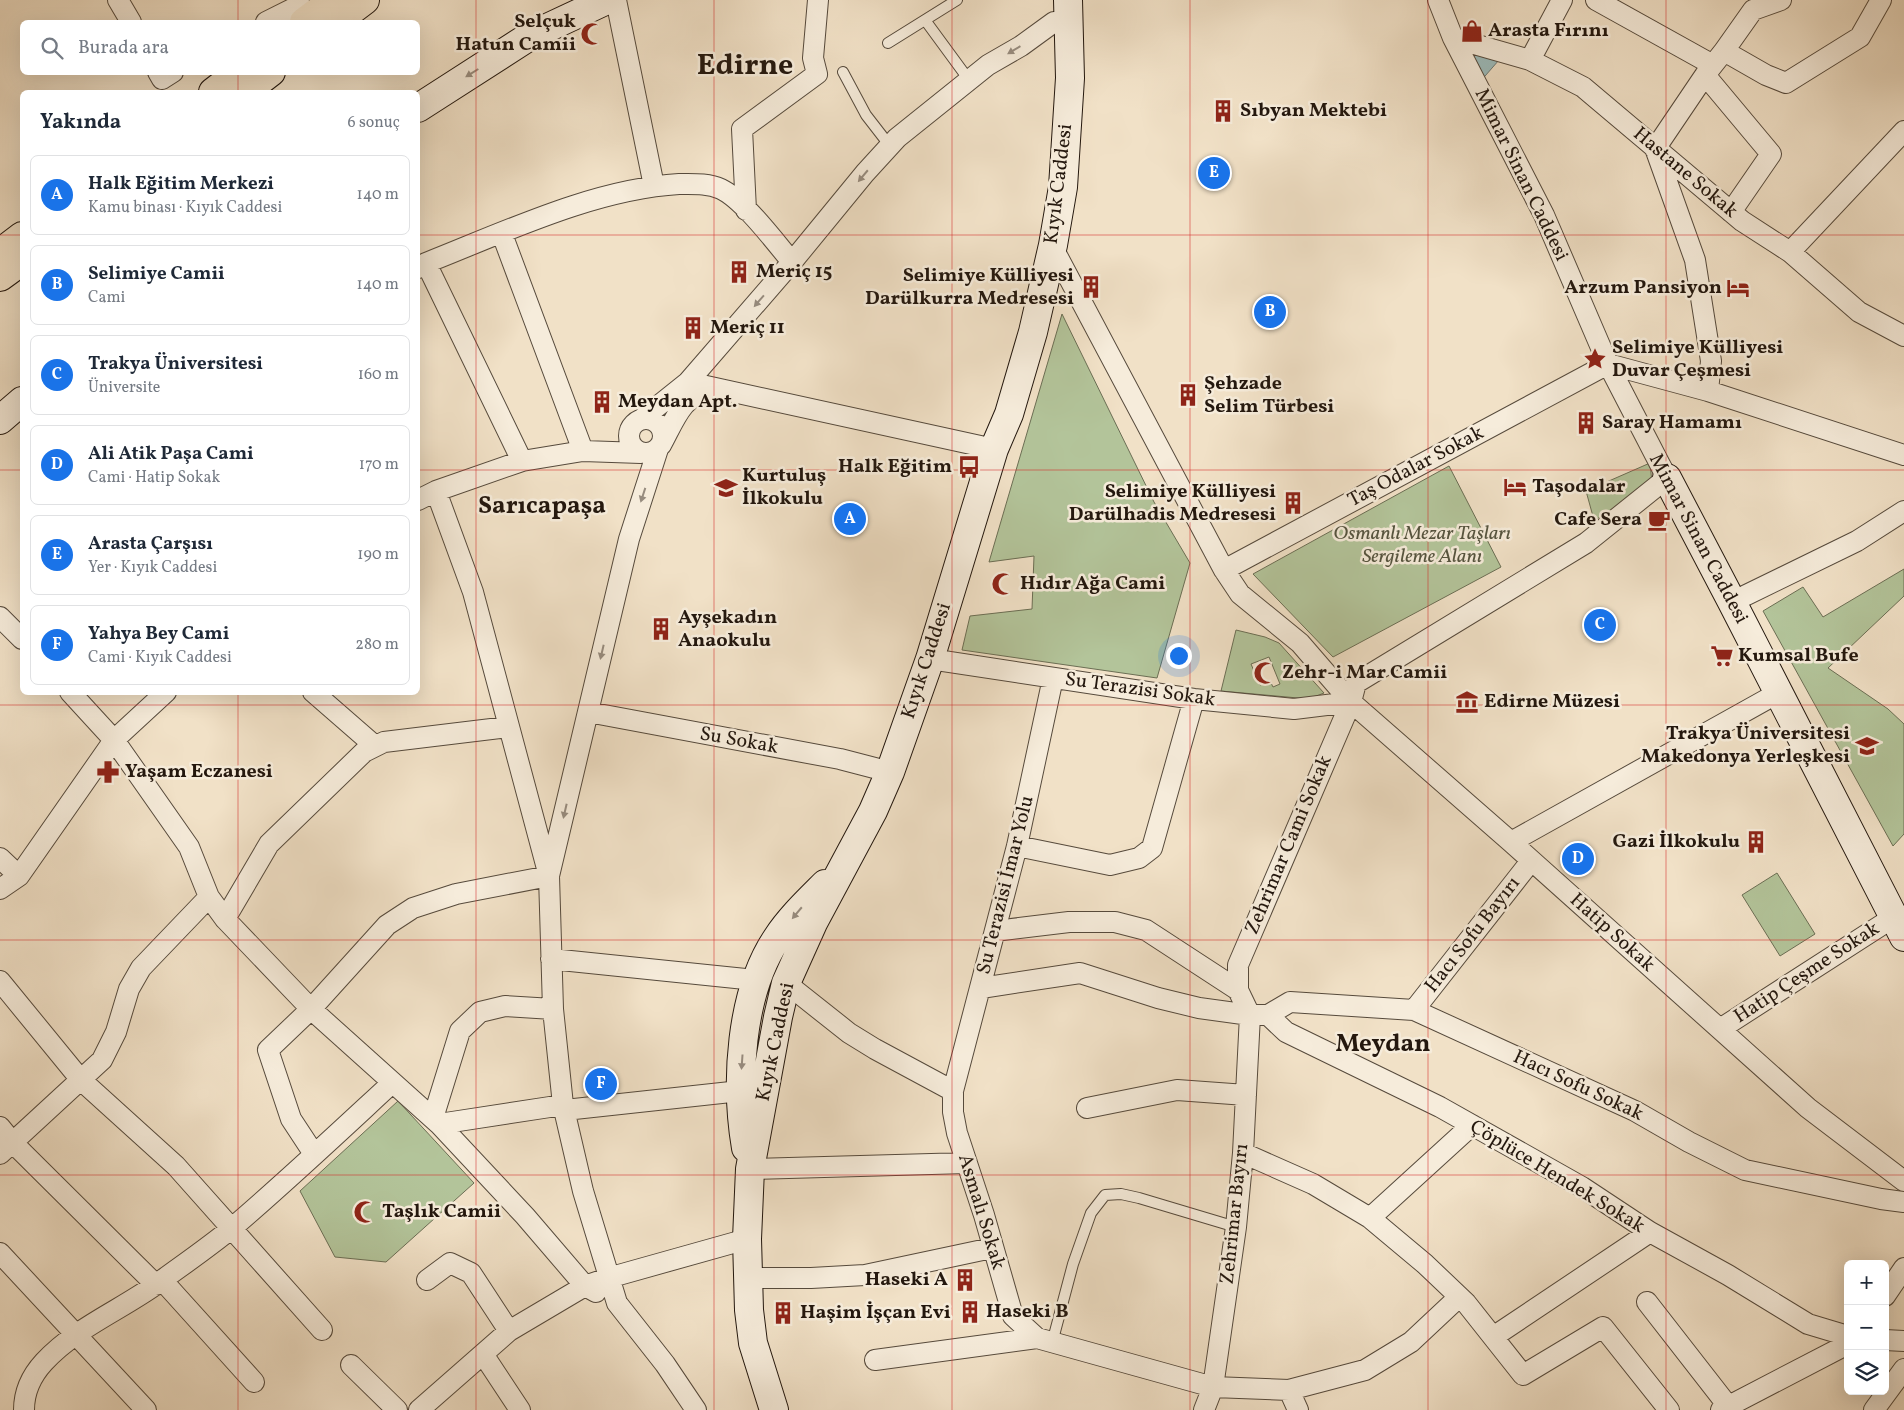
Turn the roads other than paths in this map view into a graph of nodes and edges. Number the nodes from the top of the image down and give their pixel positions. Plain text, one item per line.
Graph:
1 (118, 0) edge
2 (333, 0) edge
3 (365, 0) edge
4 (607, 0) edge
5 (616, 0) edge
6 (818, 0) edge
7 (957, 0) edge
8 (1438, 0) edge
9 (1562, 0) edge
10 (1596, 0) edge
11 (1781, 0) edge
12 (1881, 0) edge
13 (1061, 10) edge
14 (302, 14) edge
15 (130, 20) edge
16 (275, 20) edge
17 (339, 20) edge
18 (926, 20) junction
19 (1453, 38) junction
20 (888, 43) dead end
21 (1530, 60) junction
22 (1714, 64) junction
23 (843, 72) dead end
24 (235, 75) edge
25 (267, 75) edge
26 (968, 80) junction
27 (216, 90) edge
28 (248, 90) edge
29 (420, 107) edge
30 (1904, 131) edge
31 (890, 146) junction
32 (1655, 149) junction
33 (654, 186) junction
34 (746, 210) junction
35 (1731, 212) junction
36 (502, 234) junction
37 (20, 238) edge
38 (1053, 248) junction
39 (1790, 252) junction
40 (0, 253) edge
41 (20, 262) edge
42 (792, 262) junction
43 (422, 266) edge
44 (0, 277) edge
45 (1904, 336) edge
46 (1608, 364) junction
47 (688, 382) junction
48 (720, 390) junction
49 (1708, 391) junction
50 (20, 403) edge
51 (0, 420) edge
52 (638, 421) junction
53 (653, 449) junction
54 (994, 449) junction
55 (583, 450) junction
56 (1904, 455) edge
57 (522, 461) junction
58 (1666, 478) junction
59 (424, 493) edge
60 (1904, 511) edge
61 (1224, 570) junction
62 (1732, 602) junction
63 (0, 617) edge
64 (20, 637) edge
65 (930, 659) junction
66 (1053, 678) junction
67 (1778, 693) junction
68 (73, 695) edge
69 (163, 695) edge
70 (316, 695) edge
71 (1194, 699) junction
72 (1351, 702) junction
73 (588, 712) junction
74 (508, 727) junction
75 (114, 740) junction
76 (375, 746) junction
77 (890, 772) junction
78 (1511, 842) junction
79 (1017, 846) junction
80 (0, 858) edge
81 (1531, 861) junction
82 (843, 866) junction
83 (19, 876) junction
84 (549, 876) junction
85 (0, 890) edge
86 (209, 897) junction
87 (225, 920) junction
88 (1899, 927) edge
89 (995, 931) junction
90 (551, 959) junction
91 (755, 980) junction
92 (0, 981) edge
93 (786, 983) junction
94 (981, 988) junction
95 (1238, 990) junction
96 (554, 1008) junction
97 (311, 1009) junction
98 (1414, 1010) junction
99 (1259, 1015) junction
100 (1720, 1029) junction
101 (81, 1080) junction
102 (392, 1083) junction
103 (740, 1091) junction
104 (953, 1091) junction
105 (1246, 1095) junction
106 (564, 1107) junction
107 (1087, 1108) dead end
108 (436, 1121) junction
109 (1472, 1125) junction
110 (4, 1141) edge
111 (1243, 1153) junction
112 (314, 1154) junction
113 (967, 1163) junction
114 (750, 1169) junction
115 (1904, 1180) edge
116 (1904, 1202) edge
117 (1370, 1218) junction
118 (1236, 1227) junction
119 (231, 1228) junction
120 (1650, 1232) junction
121 (747, 1239) junction
122 (992, 1248) junction
123 (0, 1253) edge
124 (1904, 1268) edge
125 (608, 1278) junction
126 (747, 1278) junction
127 (427, 1280) dead end
128 (159, 1283) junction
129 (585, 1286) junction
130 (1889, 1290) edge
131 (1460, 1297) junction
132 (1647, 1302) dead end
133 (617, 1303) junction
134 (322, 1330) dead end
135 (509, 1331) junction
136 (77, 1334) junction
137 (1844, 1335) edge
138 (1493, 1336) junction
139 (1044, 1340) junction
140 (1889, 1340) edge
141 (1904, 1341) edge
142 (1844, 1346) edge
143 (484, 1354) junction
144 (875, 1360) dead end
145 (351, 1365) dead end
146 (1904, 1369) edge
147 (254, 1382) dead end
148 (1213, 1387) junction
149 (1289, 1390) junction
150 (1725, 1408) edge
151 (422, 1409) edge
152 (1876, 1409) edge
153 (24, 1410) edge
154 (146, 1410) edge
155 (396, 1410) edge
156 (520, 1410) edge
157 (696, 1410) edge
158 (774, 1410) edge
159 (1204, 1410) edge
160 (1298, 1410) edge
161 (1669, 1410) edge

1 - 15 street
2 - 14 main road
3 - 17 main road
4 -> 29 main road
5 - 33 street
6 - 34 street
7 - 18 lane
8 - 19 street, Mimar Sinan Caddesi
9 - 21 street
10 - 22 street
11 - 22 street
12 - 22 street
13 -> 26 street
13 - 38 main road, Kıyık Caddesi
13 - 54 main road, Kıyık Caddesi
14 - 16 street
18 - 20 lane
18 - 26 lane
19 - 21 street, Hastane Sokak
19 - 46 street, Mimar Sinan Caddesi
21 - 32 street, Hastane Sokak
22 - 32 street
22 - 35 street
23 - 31 lane
24 - 27 main road
25 - 28 main road
26 - 31 street
30 - 39 street
31 -> 42 street
32 - 35 street, Hastane Sokak
32 - 49 street
33 - 34 street
33 - 36 street
34 - 42 street
35 - 39 street, Hastane Sokak
36 - 43 street
36 - 55 street
37 - 40 main road
38 - 54 main road, Kıyık Caddesi
38 - 61 street, Hatip Sokak
39 - 45 street, Hastane Sokak
41 - 44 main road
42 -> 47 street
43 - 57 street
46 - 49 street
46 - 58 street, Mimar Sinan Caddesi
46 - 61 street, Taş Odalar Sokak
47 - 48 street
47 - 52 street
48 - 53 street
48 - 54 street
49 - 56 street
50 - 51 main road
52 - 53 street
52 - 53 street
52 - 55 street
53 - 55 street
53 -> 73 street
54 - 65 main road, Kıyık Caddesi
55 - 57 street
57 - 59 street
58 - 62 main road, Mimar Sinan Caddesi
58 - 72 street, Zehrimar Cami Sokak
59 - 74 street
60 - 62 street
61 - 72 street, Hatip Sokak
62 - 67 main road, Mimar Sinan Caddesi
63 - 64 street
65 - 66 street, Su Terazisi Sokak
65 - 77 main road, Kıyık Caddesi
66 - 71 street, Su Terazisi Sokak
66 - 79 street, Su Terazisi İmar Yolu
67 - 78 street
67 - 88 main road, Mimar Sinan Caddesi
68 - 75 street
69 - 75 street
70 - 76 street
71 - 72 street, Su Terazisi Sokak
71 - 79 street
72 - 78 street, Hatip Sokak
72 - 95 street, Zehrimar Cami Sokak
73 - 77 street, Su Sokak
73 -> 84 street
74 - 76 street
74 - 84 street
75 - 83 street
75 - 86 street
76 - 87 street
77 - 82 main road, Kıyık Caddesi
78 - 81 street, Hatip Sokak
79 - 89 street, Su Terazisi İmar Yolu
80 - 83 street
81 - 98 street, Hacı Sofu Bayırı
81 - 100 street, Hatip Sokak
82 -> 91 main road, Kıyık Caddesi
82 - 93 main road, Kıyık Caddesi
83 - 85 street
84 - 90 street
84 - 97 street
86 - 87 street
86 - 101 street
87 - 97 street
88 - 100 street, Hatip Çeşme Sokak
89 - 94 street, Su Terazisi İmar Yolu
89 - 95 street
90 - 91 street
90 - 96 street
91 -> 103 main road, Kıyık Caddesi
92 - 101 street
93 - 104 street
93 - 114 main road, Kıyık Caddesi
94 - 99 street
94 - 104 street, Su Terazisi İmar Yolu
95 - 99 street
96 - 106 street
96 - 108 street
97 - 102 street
97 - 112 street
98 - 99 street, Hacı Sofu Sokak
98 - 116 street, Hacı Sofu Sokak
99 - 105 street, Zehrimar Bayırı
99 - 109 street, Çöplüce Hendek Sokak
100 - 115 street, Hatip Sokak
101 - 110 street
101 - 119 street
102 - 108 street
102 - 112 street
103 - 106 street
103 - 114 main road, Kıyık Caddesi
104 - 113 street, Asmalı Sokak
105 - 107 street
105 - 111 street, Zehrimar Bayırı
106 - 108 street
106 - 125 street
108 - 129 street
109 - 117 street
109 - 120 street, Çöplüce Hendek Sokak
110 - 128 street
111 - 117 street
111 - 118 street, Zehrimar Bayırı
112 - 119 street
113 - 114 street
113 - 122 street, Asmalı Sokak
114 - 121 main road, Kıyık Caddesi
117 - 131 street
118 - 139 lane
118 - 148 street, Zehrimar Bayırı
119 - 128 street
119 - 134 street
120 - 137 street, Çöplüce Hendek Sokak
120 - 138 street
121 - 125 street
121 - 126 main road, Kıyık Caddesi
122 - 126 street
122 - 139 street, Asmalı Sokak
123 - 136 street
124 - 130 street
125 - 129 street
125 - 133 street
126 - 158 main road, Kıyık Caddesi
127 - 135 street
128 - 136 street
128 - 147 street
129 - 133 street
129 - 135 street
131 - 138 street
131 - 149 street, Asmalı Sokak
132 - 150 street
133 - 157 street
135 - 143 street
136 - 153 street
136 - 154 street
138 - 161 street
139 - 144 street
139 - 148 street, Asmalı Sokak
140 - 141 street
142 - 150 street
143 - 151 street
143 - 156 street
145 - 155 street
146 - 152 street
148 - 149 street, Asmalı Sokak
148 - 159 street, Zehrimar Bayırı
149 - 160 street

